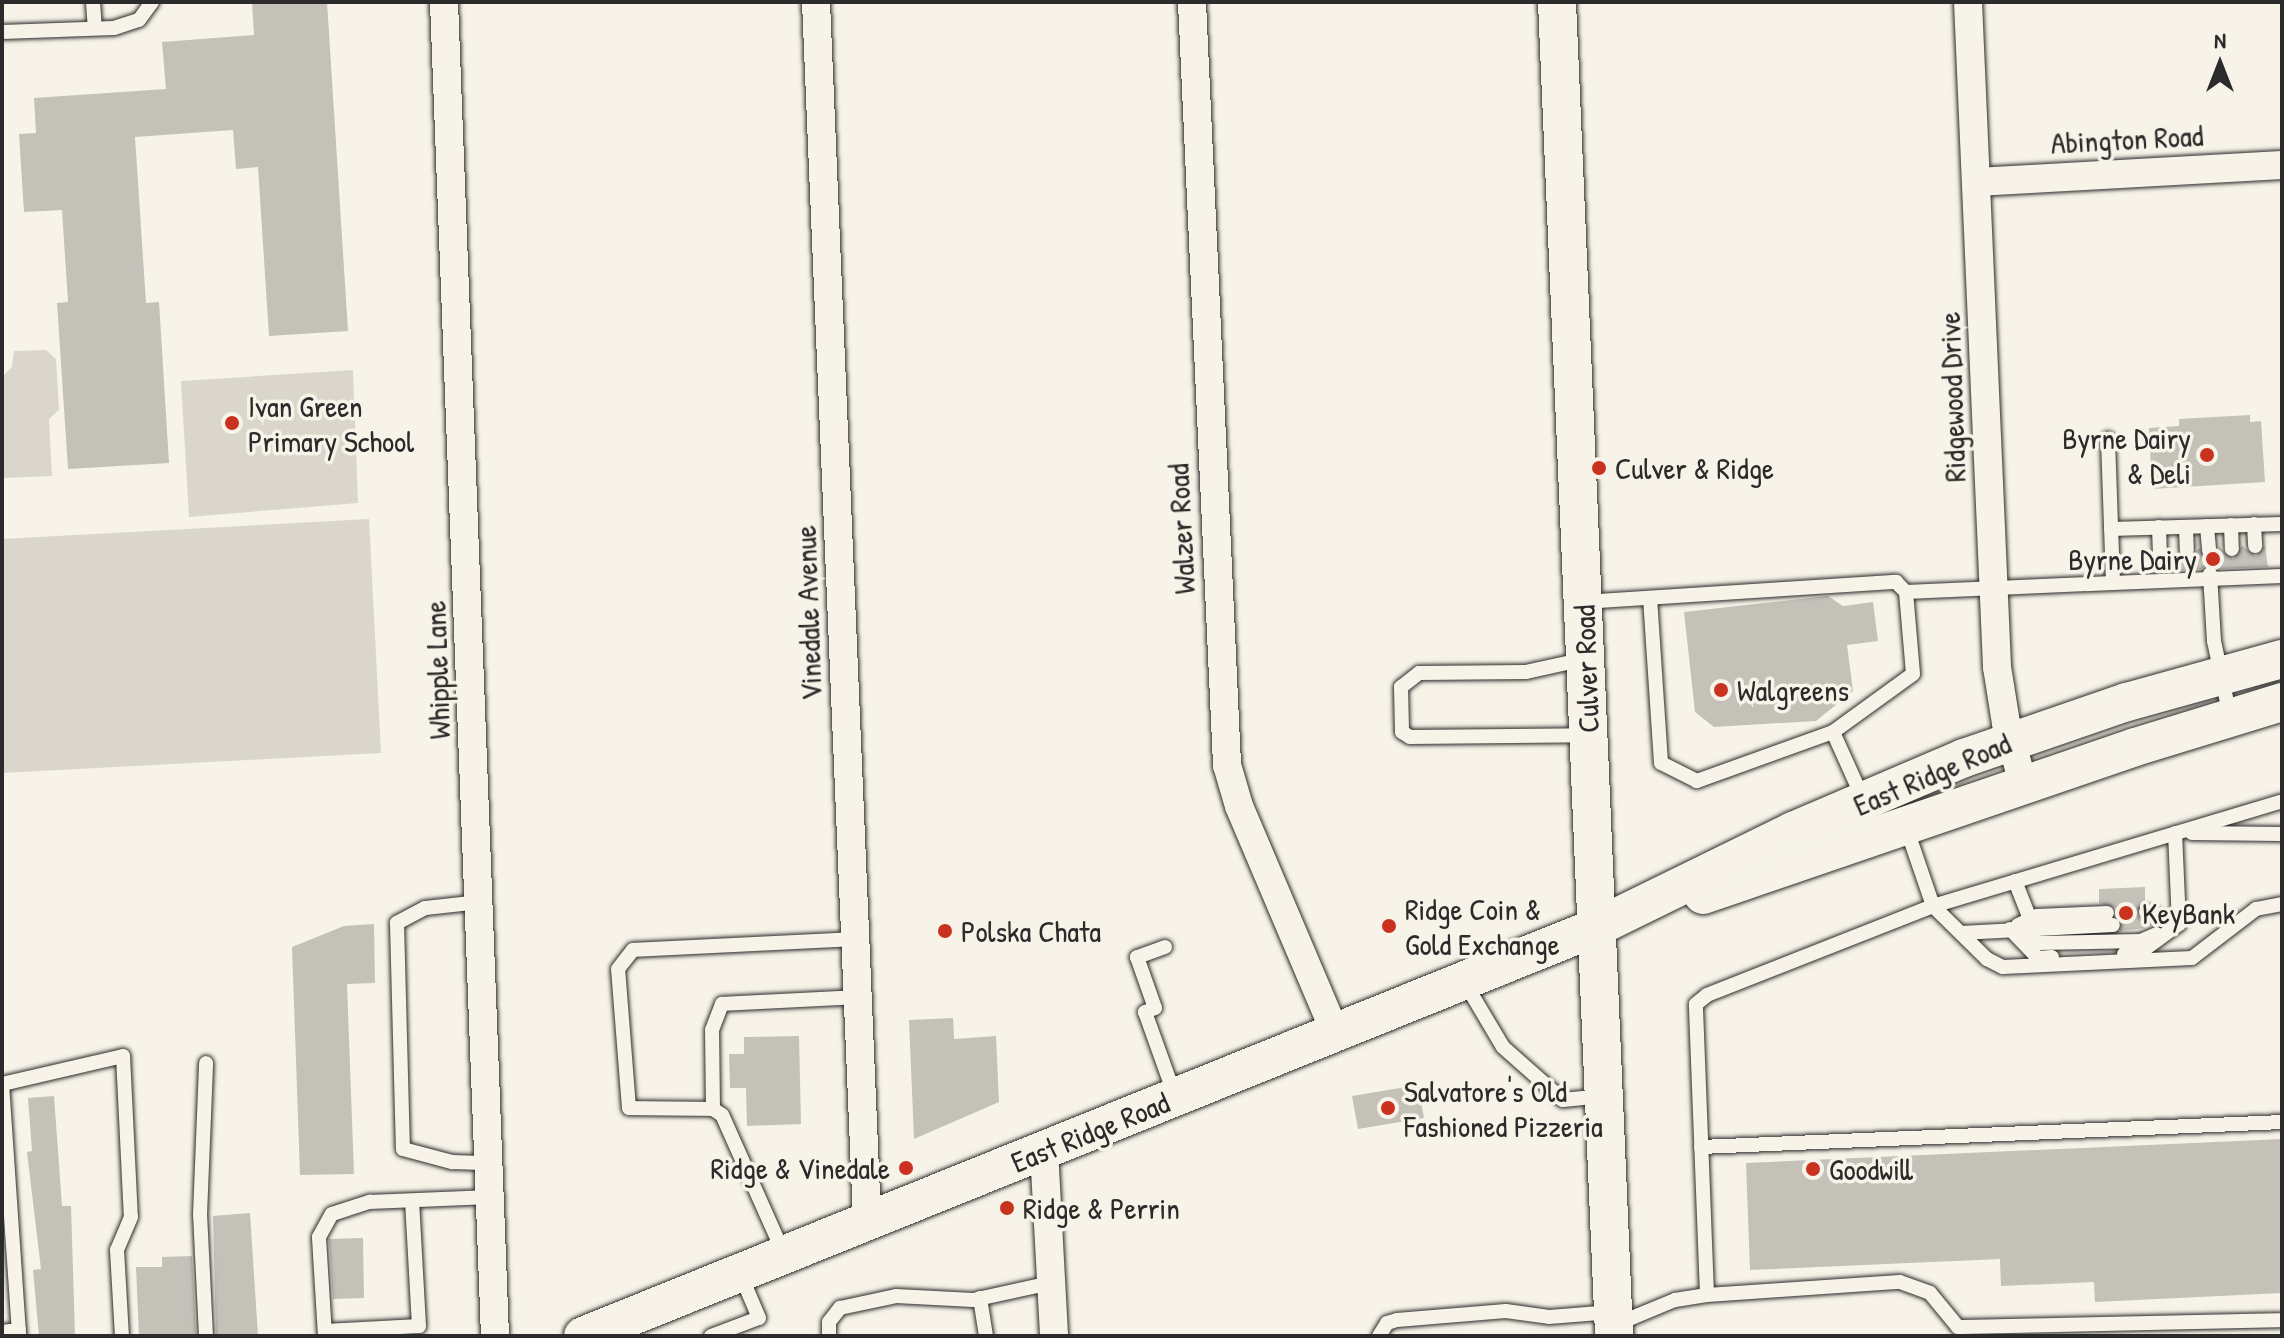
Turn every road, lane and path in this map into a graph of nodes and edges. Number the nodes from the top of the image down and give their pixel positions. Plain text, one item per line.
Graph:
1 (93, 2) edge
2 (152, 2) edge
3 (444, 2) edge
4 (816, 2) edge
5 (1192, 2) edge
6 (1557, 2) edge
7 (1968, 2) edge
8 (95, 28) junction
9 (2, 32) edge
10 (2282, 165) edge
11 (1977, 182) junction
12 (2108, 439) dead end
13 (2254, 524) junction
14 (2282, 524) edge
15 (2231, 525) junction
16 (2207, 526) junction
17 (2159, 527) junction
18 (2186, 527) junction
19 (2111, 529) junction
20 (2255, 546) dead end
21 (2232, 549) dead end
22 (2187, 550) dead end
23 (2209, 551) dead end
24 (2160, 552) dead end
25 (2282, 576) edge
26 (2210, 577) junction
27 (2113, 583) junction
28 (1994, 588) junction
29 (1906, 592) junction
30 (1650, 598) junction
31 (1583, 602) junction
32 (1585, 659) junction
33 (2282, 659) edge
34 (2222, 675) junction
35 (2282, 702) edge
36 (2230, 717) junction
37 (1833, 732) junction
38 (1588, 735) junction
39 (2010, 741) junction
40 (2024, 786) junction
41 (2282, 801) edge
42 (1864, 802) junction
43 (1906, 827) junction
44 (2175, 833) junction
45 (2282, 834) edge
46 (2015, 881) junction
47 (480, 902) junction
48 (2282, 904) edge
49 (1933, 906) junction
50 (2146, 918) dead end
51 (2110, 919) dead end
52 (2035, 921) junction
53 (2179, 924) junction
54 (1597, 927) junction
55 (2010, 929) junction
56 (1961, 933) junction
57 (855, 939) junction
58 (1165, 947) dead end
59 (1464, 980) junction
60 (858, 997) junction
61 (1335, 1032) junction
62 (206, 1063) dead end
63 (2, 1084) edge
64 (1604, 1096) junction
65 (1176, 1097) junction
66 (713, 1109) junction
67 (2282, 1122) edge
68 (1701, 1147) junction
69 (1044, 1150) junction
70 (489, 1163) junction
71 (490, 1197) junction
72 (412, 1201) junction
73 (867, 1221) junction
74 (785, 1255) junction
75 (740, 1273) junction
76 (1051, 1283) junction
77 (1707, 1295) junction
78 (980, 1298) junction
79 (2282, 1320) edge
80 (1613, 1325) edge
81 (2, 1332) edge
82 (19, 1333) edge
83 (325, 1333) edge
84 (122, 1336) edge
85 (206, 1336) edge
86 (495, 1336) edge
87 (583, 1336) edge
88 (711, 1336) edge
89 (829, 1336) edge
90 (986, 1336) edge
91 (1054, 1336) edge
92 (1379, 1336) edge

1 - 8 lane
2 - 8 lane
3 - 47 street, Whipple Lane
4 - 57 street, Vinedale Avenue
5 - 61 street, Walzer Road
6 - 31 main road, Culver Road
7 - 11 street, Ridgewood Drive
8 - 9 lane
10 - 11 street, Abington Road
11 - 28 street, Ridgewood Drive
12 - 19 lane
13 - 14 lane
13 - 15 lane
13 - 20 lane
15 - 16 lane
15 - 21 lane
16 - 18 lane
16 - 23 lane
17 - 18 lane
17 - 19 lane
17 - 24 lane
18 - 22 lane
19 - 27 lane
25 - 26 lane
26 - 27 lane
26 - 34 lane
27 - 28 lane
28 - 29 lane
28 - 39 street, Ridgewood Drive
29 - 30 lane
29 - 37 lane
30 - 31 lane
30 - 37 lane
31 - 32 main road, Culver Road
32 - 38 main road, Culver Road
32 - 38 lane
33 - 34 main road, East Ridge Road
34 - 36 lane
34 - 39 main road, East Ridge Road
35 - 36 main road, East Ridge Road
36 - 40 main road, East Ridge Road
37 - 42 lane
38 - 54 main road, Culver Road
39 - 40 street, Ridgewood Drive
39 - 42 main road, East Ridge Road
40 - 43 main road, East Ridge Road
41 - 44 lane
42 - 54 main road, East Ridge Road
43 - 49 lane
43 - 54 main road, East Ridge Road
44 - 45 lane
44 - 46 lane
44 - 53 lane
46 - 49 lane
46 - 52 lane
47 - 70 street, Whipple Lane
47 - 70 lane
48 - 56 lane
49 - 56 lane
49 - 68 lane
50 - 53 lane
51 - 52 lane
52 - 55 lane
53 - 55 lane
53 - 55 lane
54 - 59 main road, East Ridge Road
54 - 64 main road, Culver Road
55 - 56 lane
57 - 60 street, Vinedale Avenue
57 - 66 lane
58 - 65 lane
59 - 61 main road, East Ridge Road
59 - 64 lane
60 - 66 lane
60 - 73 street, Vinedale Avenue
61 - 65 main road, East Ridge Road
62 - 85 lane
63 - 82 lane
63 - 84 lane
64 - 80 main road, Culver Road
65 - 69 main road, East Ridge Road
66 - 74 lane
67 - 68 lane
68 - 77 lane
69 - 73 main road, East Ridge Road
69 - 76 street
70 - 71 street, Whipple Lane
71 - 72 lane
71 - 86 street, Whipple Lane
72 - 83 lane
72 - 83 lane
73 - 74 main road, East Ridge Road
74 - 75 main road, East Ridge Road
75 - 87 main road, East Ridge Road
75 - 88 lane
76 - 78 lane
76 - 91 street
77 - 79 lane
77 - 80 lane
78 - 89 lane
78 - 90 lane
80 - 92 lane
81 - 82 lane

